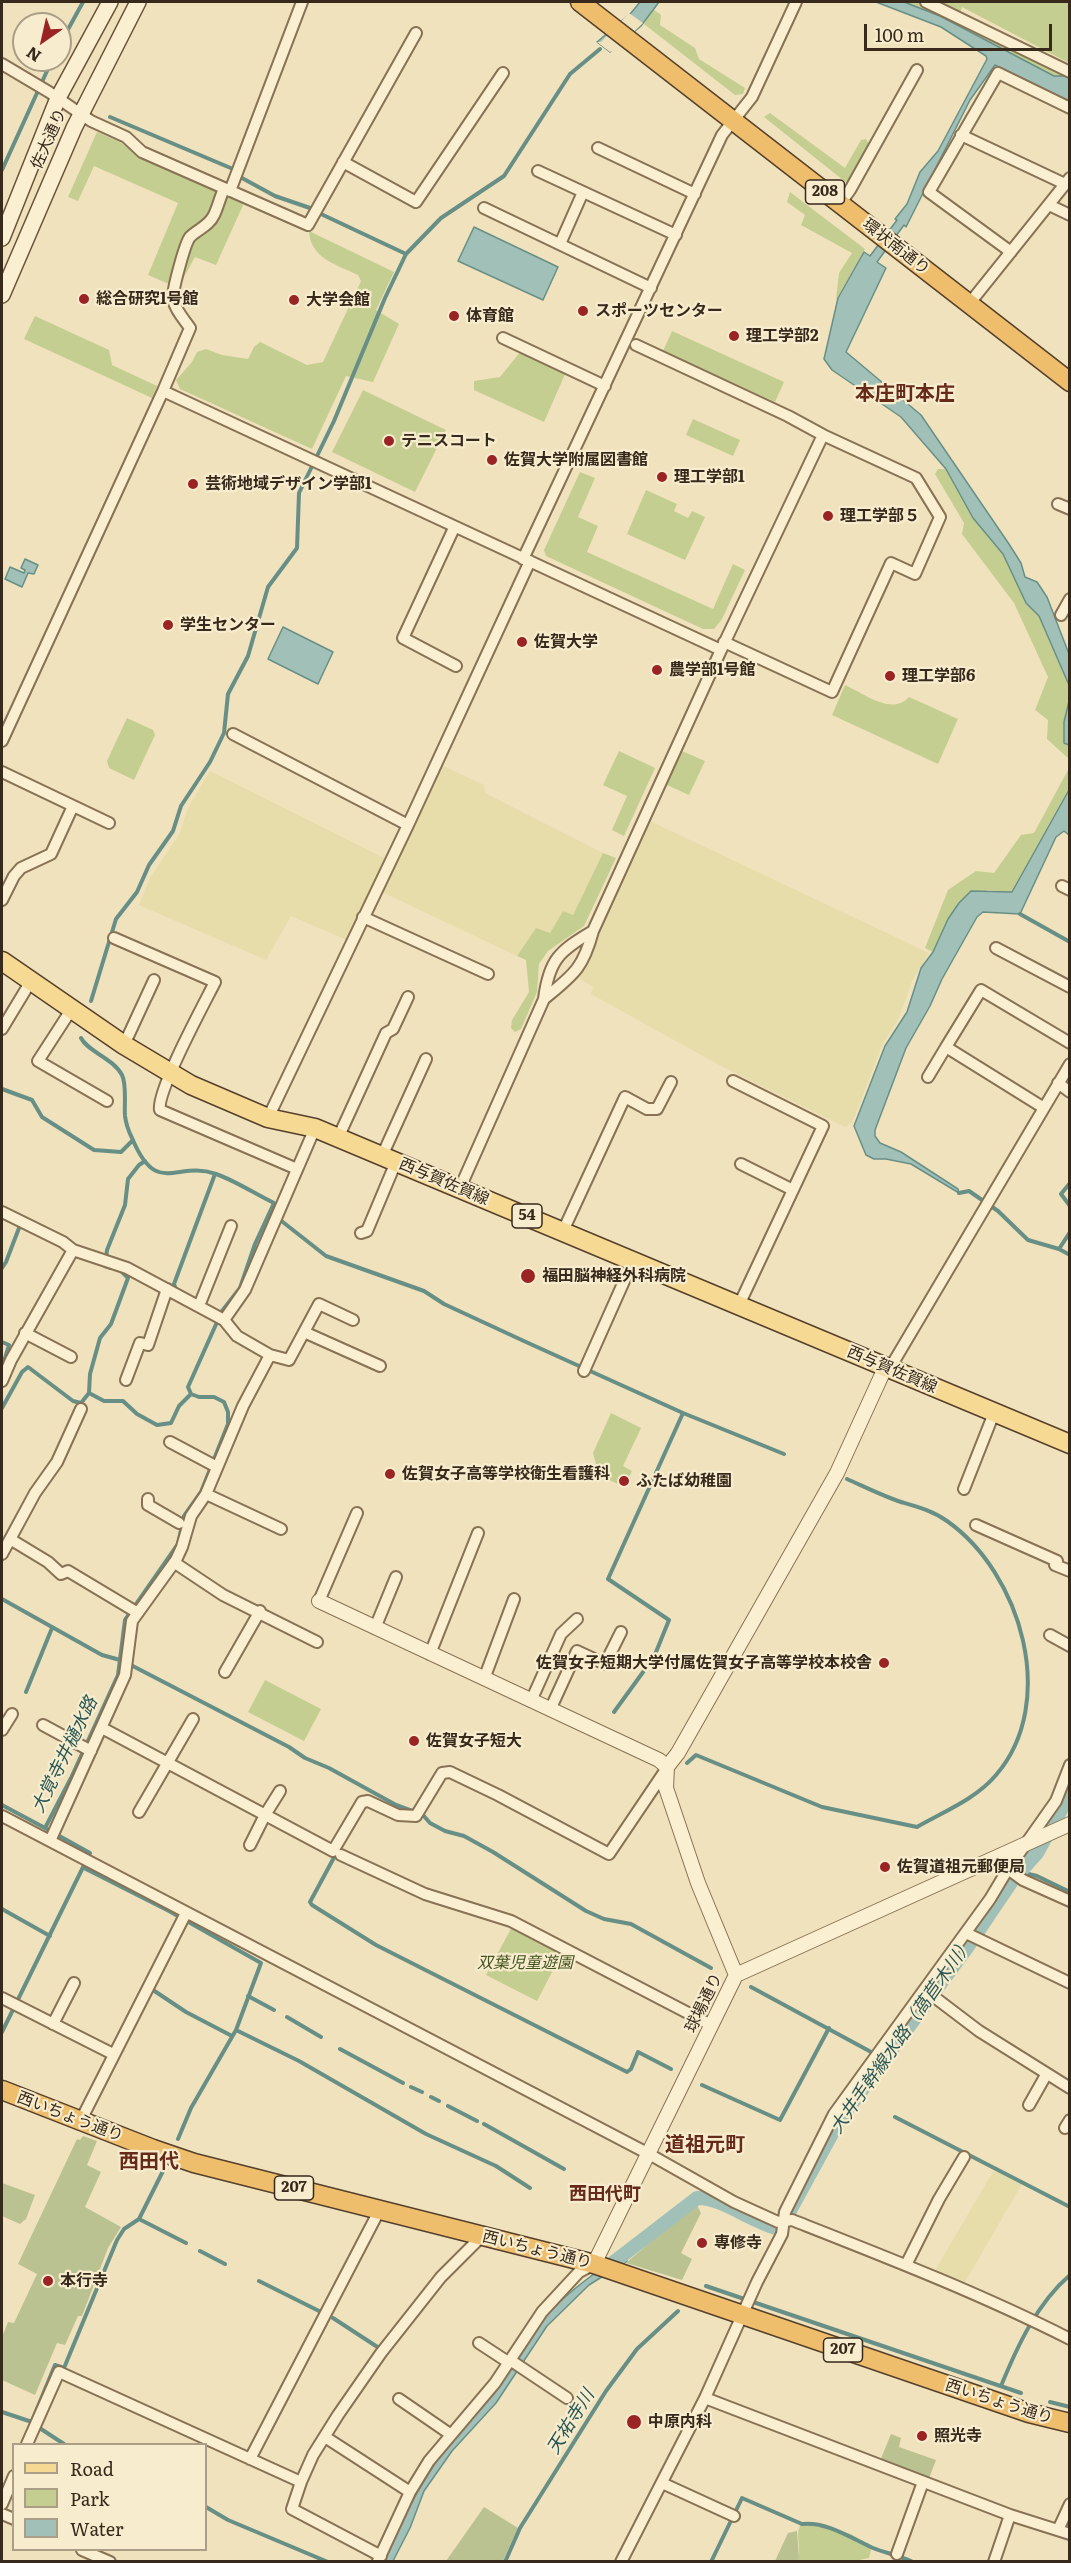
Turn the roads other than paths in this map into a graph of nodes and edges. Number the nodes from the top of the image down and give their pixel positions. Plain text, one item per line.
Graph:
1 (110, 2) edge
2 (138, 2) edge
3 (302, 2) edge
4 (580, 2) edge
5 (796, 2) edge
6 (926, 2) edge
7 (416, 33) dead end
8 (2, 64) edge
9 (917, 70) dead end
10 (1068, 71) edge
11 (503, 74) dead end
12 (58, 98) junction
13 (1070, 108) edge
14 (80, 114) junction
15 (734, 121) junction
16 (961, 135) junction
17 (598, 148) dead end
18 (343, 162) junction
19 (538, 171) dead end
20 (1067, 181) edge
21 (227, 190) junction
22 (583, 192) junction
23 (695, 194) junction
24 (840, 204) junction
25 (1048, 205) junction
26 (484, 208) dead end
27 (1070, 215) edge
28 (675, 236) junction
29 (2, 237) edge
30 (560, 244) junction
31 (1011, 252) junction
32 (651, 288) junction
33 (2, 295) edge
34 (969, 303) junction
35 (503, 338) dead end
36 (636, 345) dead end
37 (1070, 382) edge
38 (605, 386) junction
39 (163, 391) junction
40 (823, 435) junction
41 (1058, 504) dead end
42 (1070, 509) edge
43 (454, 528) junction
44 (526, 560) junction
45 (1070, 599) edge
46 (1061, 615) dead end
47 (723, 646) junction
48 (456, 666) dead end
49 (233, 734) dead end
50 (2, 741) edge
51 (2, 772) edge
52 (73, 806) junction
53 (109, 823) dead end
54 (408, 825) junction
55 (2, 900) edge
56 (363, 917) junction
57 (593, 931) junction
58 (114, 938) dead end
59 (996, 948) dead end
60 (2, 961) edge
61 (488, 974) dead end
62 (154, 980) dead end
63 (31, 981) junction
64 (1070, 987) edge
65 (408, 997) dead end
66 (544, 999) junction
67 (71, 1010) junction
68 (2, 1029) edge
69 (1070, 1043) edge
70 (124, 1045) junction
71 (946, 1047) junction
72 (426, 1059) dead end
73 (1070, 1064) edge
74 (171, 1074) junction
75 (928, 1077) dead end
76 (733, 1081) dead end
77 (671, 1082) dead end
78 (1058, 1083) junction
79 (1070, 1092) edge
80 (107, 1101) dead end
81 (1044, 1108) junction
82 (268, 1118) junction
83 (315, 1128) junction
84 (338, 1138) junction
85 (389, 1159) junction
86 (741, 1164) dead end
87 (297, 1169) junction
88 (460, 1188) junction
89 (793, 1190) junction
90 (2, 1212) edge
91 (231, 1226) dead end
92 (563, 1231) junction
93 (361, 1233) dead end
94 (73, 1250) junction
95 (633, 1261) junction
96 (167, 1289) junction
97 (201, 1300) dead end
98 (739, 1305) junction
99 (220, 1318) junction
100 (353, 1320) dead end
101 (304, 1332) junction
102 (26, 1333) junction
103 (270, 1354) junction
104 (71, 1357) dead end
105 (380, 1366) dead end
106 (586, 1368) dead end
107 (885, 1368) junction
108 (126, 1380) dead end
109 (2, 1381) edge
110 (81, 1409) dead end
111 (994, 1413) junction
112 (170, 1442) dead end
113 (1070, 1444) edge
114 (213, 1465) junction
115 (964, 1489) dead end
116 (206, 1494) junction
117 (148, 1499) dead end
118 (357, 1514) dead end
119 (179, 1522) dead end
120 (976, 1525) dead end
121 (282, 1529) dead end
122 (478, 1533) dead end
123 (10, 1539) junction
124 (2, 1554) edge
125 (175, 1563) junction
126 (1070, 1571) edge
127 (396, 1577) dead end
128 (513, 1599) dead end
129 (319, 1601) joint
130 (134, 1610) junction
131 (260, 1611) junction
132 (578, 1619) dead end
133 (375, 1628) junction
134 (621, 1632) dead end
135 (1050, 1635) dead end
136 (317, 1642) dead end
137 (1070, 1646) edge
138 (430, 1654) junction
139 (225, 1672) dead end
140 (484, 1679) junction
141 (531, 1701) junction
142 (550, 1710) junction
143 (12, 1714) dead end
144 (193, 1719) dead end
145 (43, 1725) dead end
146 (102, 1728) junction
147 (2, 1730) edge
148 (86, 1748) junction
149 (168, 1763) junction
150 (1070, 1765) edge
151 (667, 1767) junction
152 (280, 1791) dead end
153 (139, 1812) dead end
154 (265, 1815) junction
155 (2, 1816) edge
156 (1068, 1825) edge
157 (52, 1835) junction
158 (250, 1845) dead end
159 (1024, 1846) junction
160 (341, 1855) dead end
161 (1010, 1871) junction
162 (1070, 1901) edge
163 (184, 1918) junction
164 (968, 1934) junction
165 (736, 1975) junction
166 (74, 1983) dead end
167 (1070, 1983) edge
168 (927, 1991) junction
169 (2, 1998) edge
170 (53, 2024) junction
171 (711, 2025) junction
172 (113, 2054) junction
173 (1046, 2075) junction
174 (1070, 2088) edge
175 (2, 2090) edge
176 (1029, 2105) dead end
177 (80, 2122) junction
178 (649, 2154) junction
179 (964, 2157) dead end
180 (380, 2211) junction
181 (785, 2220) junction
182 (482, 2236) junction
183 (594, 2264) junction
184 (906, 2265) junction
185 (747, 2305) junction
186 (1070, 2339) edge
187 (480, 2343) dead end
188 (509, 2361) junction
189 (567, 2398) dead end
190 (705, 2398) junction
191 (399, 2399) dead end
192 (1070, 2423) edge
193 (450, 2434) junction
194 (325, 2437) junction
195 (28, 2443) edge
196 (250, 2459) junction
197 (12, 2481) edge
198 (301, 2482) junction
199 (923, 2482) junction
200 (662, 2483) junction
201 (410, 2492) junction
202 (2, 2504) edge
203 (1070, 2504) edge
204 (1010, 2515) junction
205 (732, 2516) dead end
206 (1058, 2530) junction
207 (1070, 2534) edge
208 (86, 2551) edge
209 (897, 2554) dead end
210 (104, 2556) edge
211 (379, 2559) edge
212 (621, 2562) edge
213 (994, 2562) edge

1 - 12 main road, 佐大通り
2 - 14 main road, 佐大通り
3 - 21 street
4 - 15 highway, 環状南通り / 208
5 - 15 street
6 - 10 street
7 - 18 street
8 - 12 street
9 - 24 street
11 - 18 street
12 - 14 street
12 - 29 main road, 佐大通り
13 - 16 street
14 - 21 street
14 - 33 main road, 佐大通り
15 - 23 street
15 - 24 highway, 環状南通り / 208
16 - 20 street
16 - 31 street
17 - 23 street
18 - 21 street
19 - 22 street
20 - 25 street
21 - 39 street
22 - 28 street
22 - 30 street
23 - 28 street
24 - 34 highway, 環状南通り / 208
25 - 27 street
25 - 31 street
26 - 30 street
28 - 32 street
30 - 32 street
31 - 34 street
32 - 38 street
34 - 37 highway, 環状南通り / 208
35 - 38 street
36 - 40 street
38 - 44 street
39 - 43 street
39 - 50 street
40 - 47 street
40 - 47 street
41 - 42 street
43 - 44 street
43 - 48 street
44 - 47 street
44 - 54 street
45 - 46 street
47 - 57 street
49 - 54 street
51 - 52 street
52 - 53 street
52 - 55 street
54 - 56 street
56 - 61 street
56 - 82 street
57 - 66 street
57 - 66 street
58 - 74 street
59 - 64 street
60 - 63 main road, 西与賀佐賀線 / 54
62 - 70 street
63 - 67 main road, 西与賀佐賀線 / 54
63 - 68 street
65 - 84 street
66 - 88 street
67 - 70 main road, 西与賀佐賀線 / 54
67 - 80 street
69 - 71 street
70 - 74 main road, 西与賀佐賀線 / 54
71 - 75 street
71 - 81 street
72 - 85 street
73 - 78 street
74 - 82 main road, 西与賀佐賀線 / 54
74 - 87 street
76 - 89 street
77 - 92 street
78 - 79 street
78 - 81 street
81 - 107 street
82 - 83 main road, 西与賀佐賀線 / 54
83 - 84 main road, 西与賀佐賀線 / 54
83 - 87 street
84 - 85 main road, 西与賀佐賀線 / 54
85 - 88 main road, 西与賀佐賀線 / 54
85 - 93 street
86 - 89 street
87 - 99 street
88 - 92 main road, 西与賀佐賀線 / 54
89 - 98 street
90 - 94 street
91 - 97 street
92 - 95 main road, 西与賀佐賀線 / 54
94 - 96 street
94 - 102 street
95 - 98 main road, 西与賀佐賀線 / 54
95 - 106 street
96 - 99 street
96 - 108 street
98 - 107 main road, 西与賀佐賀線 / 54
99 - 103 street
100 - 101 street
101 - 103 street
101 - 105 street
102 - 104 street
102 - 109 street
103 - 114 street
107 - 111 main road, 西与賀佐賀線 / 54
107 - 151 street
110 - 123 street
111 - 113 main road, 西与賀佐賀線 / 54
111 - 115 street
112 - 114 street
114 - 116 street
116 - 121 street
116 - 125 street
117 - 119 street
118 - 129 street
120 - 126 street
122 - 138 street
123 - 124 street
123 - 130 street
125 - 130 street
125 - 131 street
127 - 133 street
128 - 140 street
129 - 133 street
130 - 146 street
131 - 136 street
131 - 139 street
132 - 141 street
133 - 138 street
134 - 142 street
135 - 137 street
138 - 140 street
140 - 141 street
141 - 142 street
142 - 151 street
143 - 147 street
144 - 149 street
145 - 148 street
146 - 148 street
146 - 149 street
148 - 157 street
149 - 153 street
149 - 154 street
150 - 159 street
151 - 154 street
151 - 165 street
152 - 154 street
154 - 158 street
155 - 157 street
156 - 159 street, 球場通り
157 - 163 street
159 - 161 street
159 - 165 street, 球場通り
160 - 171 street
161 - 162 street
161 - 164 street
163 - 172 street
163 - 178 street
164 - 167 street
164 - 168 street
165 - 171 street, 球場通り
166 - 170 street
168 - 173 street
168 - 181 street
169 - 170 street
170 - 172 street
171 - 178 street, 球場通り
172 - 177 street
173 - 174 street
173 - 176 street
175 - 177 highway, 西いちょう通り / 207
177 - 180 highway, 西いちょう通り / 207
178 - 181 street
178 - 183 street, 球場通り
179 - 184 street
180 - 182 highway, 西いちょう通り / 207
180 - 196 street
181 - 184 street
181 - 185 street
182 - 183 highway, 西いちょう通り / 207
182 - 194 street
183 - 185 highway, 西いちょう通り / 207
183 - 188 street
184 - 186 street
185 - 190 street
185 - 192 highway, 西いちょう通り / 207
187 - 188 street
188 - 189 street
188 - 193 street
190 - 199 street
190 - 200 street
191 - 193 street
193 - 201 street
194 - 198 street
194 - 201 street
195 - 196 street
196 - 198 street
197 - 202 street
198 - 211 street
199 - 204 street
199 - 209 street
200 - 205 street
200 - 212 street
201 - 211 street
203 - 206 street
204 - 206 street
204 - 213 street
206 - 207 street
208 - 210 street

